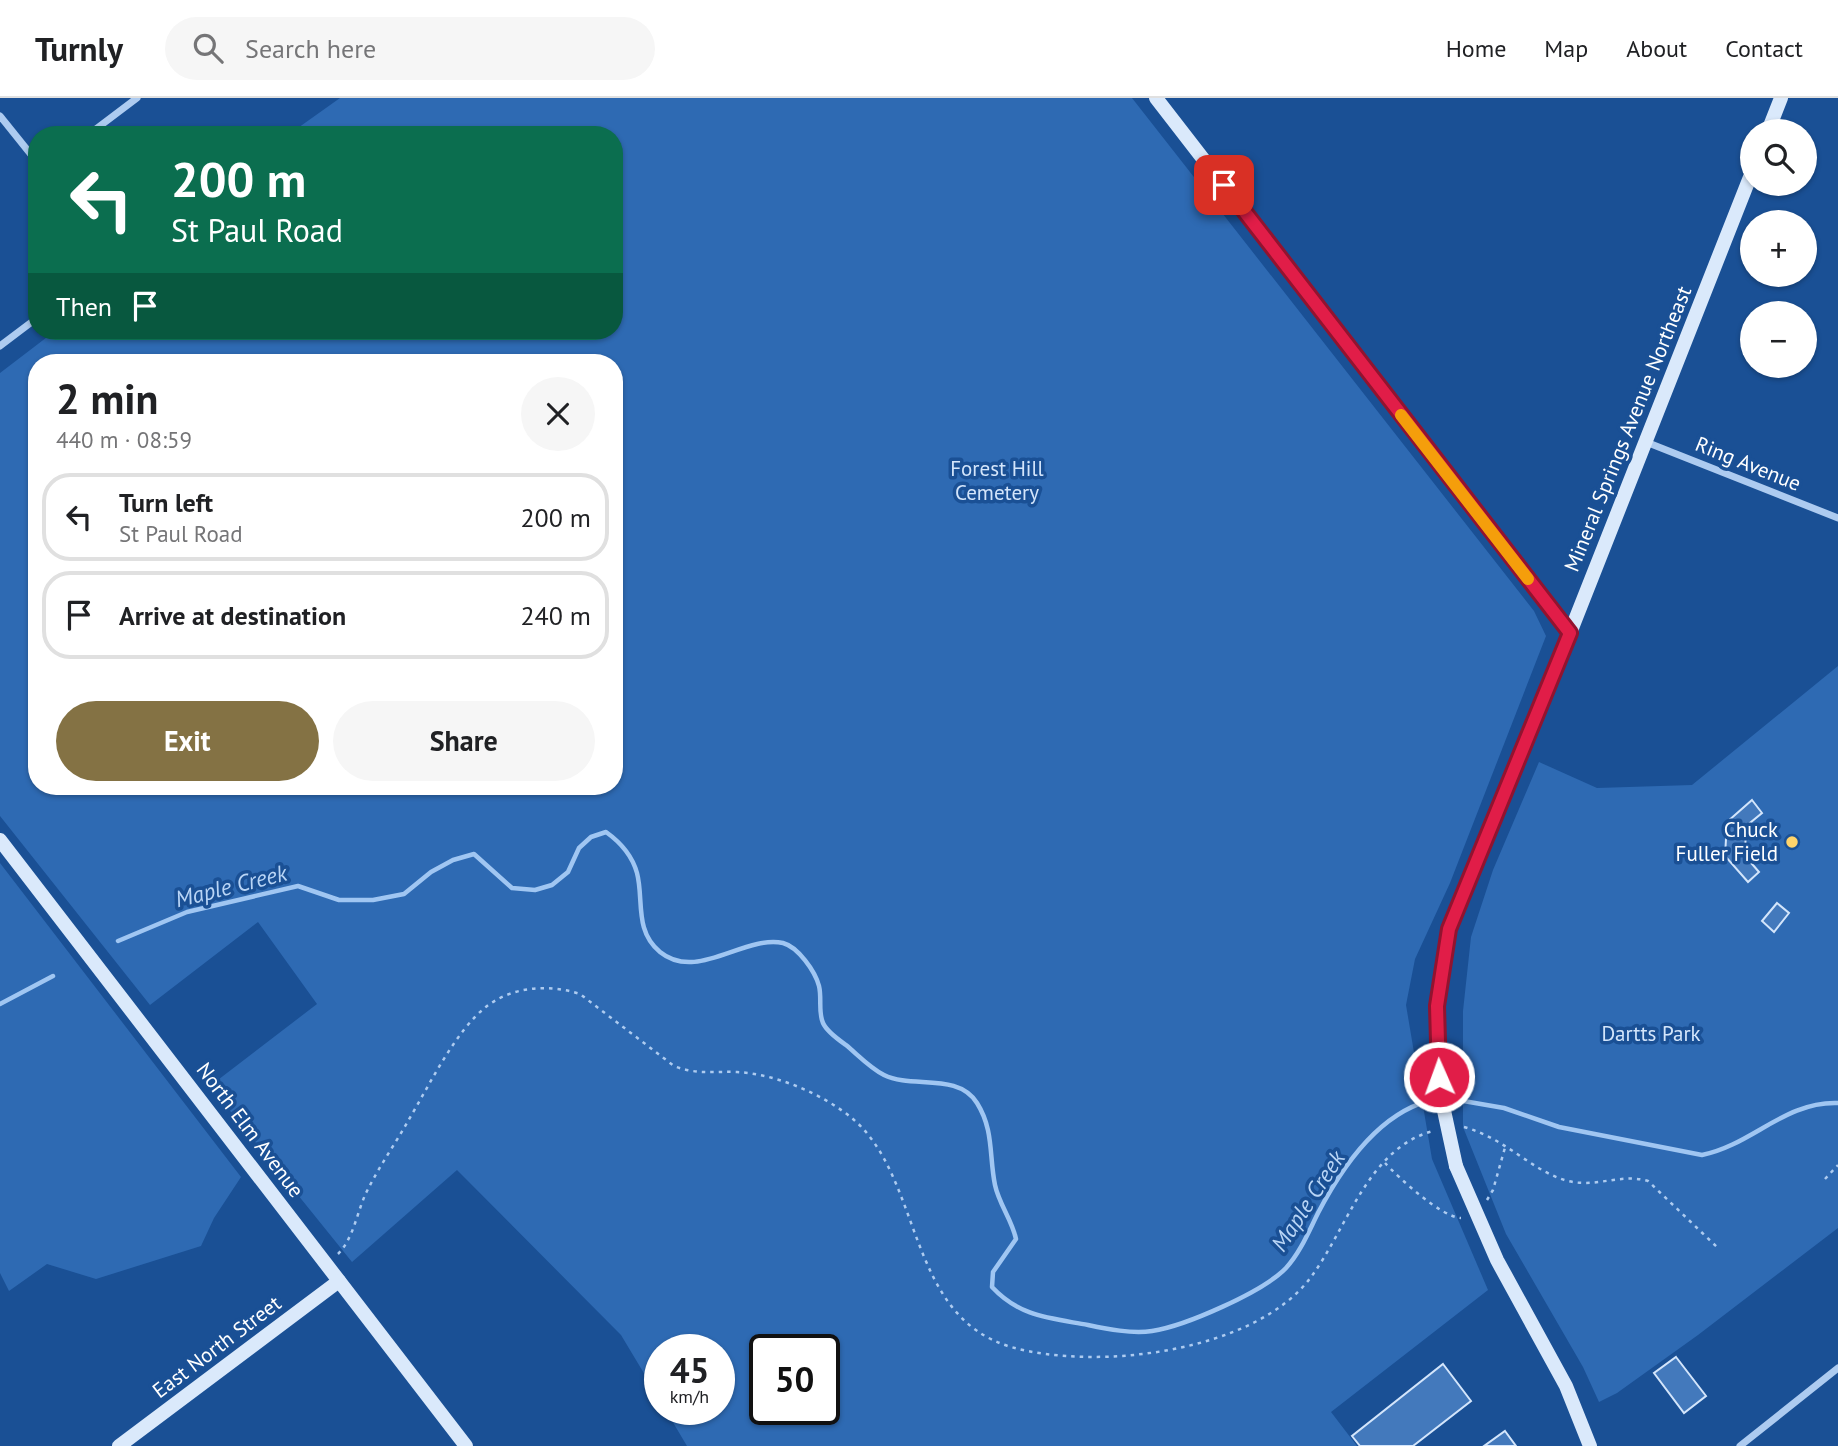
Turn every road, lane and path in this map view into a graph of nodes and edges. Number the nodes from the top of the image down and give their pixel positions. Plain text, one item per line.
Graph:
1 (137, 98) edge
2 (1156, 98) edge
3 (1781, 98) edge
4 (0, 116) edge
5 (1773, 119) edge
6 (100, 126) edge
7 (28, 151) edge
8 (1743, 196) edge
9 (28, 325) edge
10 (0, 346) edge
11 (1646, 442) junction
12 (1838, 519) edge
13 (1570, 633) junction
14 (0, 840) edge
15 (1838, 1165) edge
16 (1825, 1179) dead end
17 (1477, 1216) junction
18 (1718, 1248) dead end
19 (326, 1264) junction
20 (339, 1281) junction
21 (1838, 1368) edge
22 (119, 1446) edge
23 (466, 1446) edge
24 (1590, 1446) edge
25 (1740, 1446) edge

1 - 6 street
2 - 13 street
3 - 5 street
4 - 7 street
8 - 11 street, Mineral Springs Avenue Northeast
9 - 10 street
11 - 12 street, Ring Avenue
11 - 13 street, Mineral Springs Avenue Northeast
13 - 17 street, Mineral Springs Avenue Northeast, bridge
14 - 19 street, North Elm Avenue
15 - 16 path
17 - 18 path
17 - 19 path
17 - 24 street, Mineral Springs Avenue Northeast
19 - 20 street, North Elm Avenue
20 - 22 street, East North Street
20 - 23 street, North Elm Avenue
21 - 25 street

